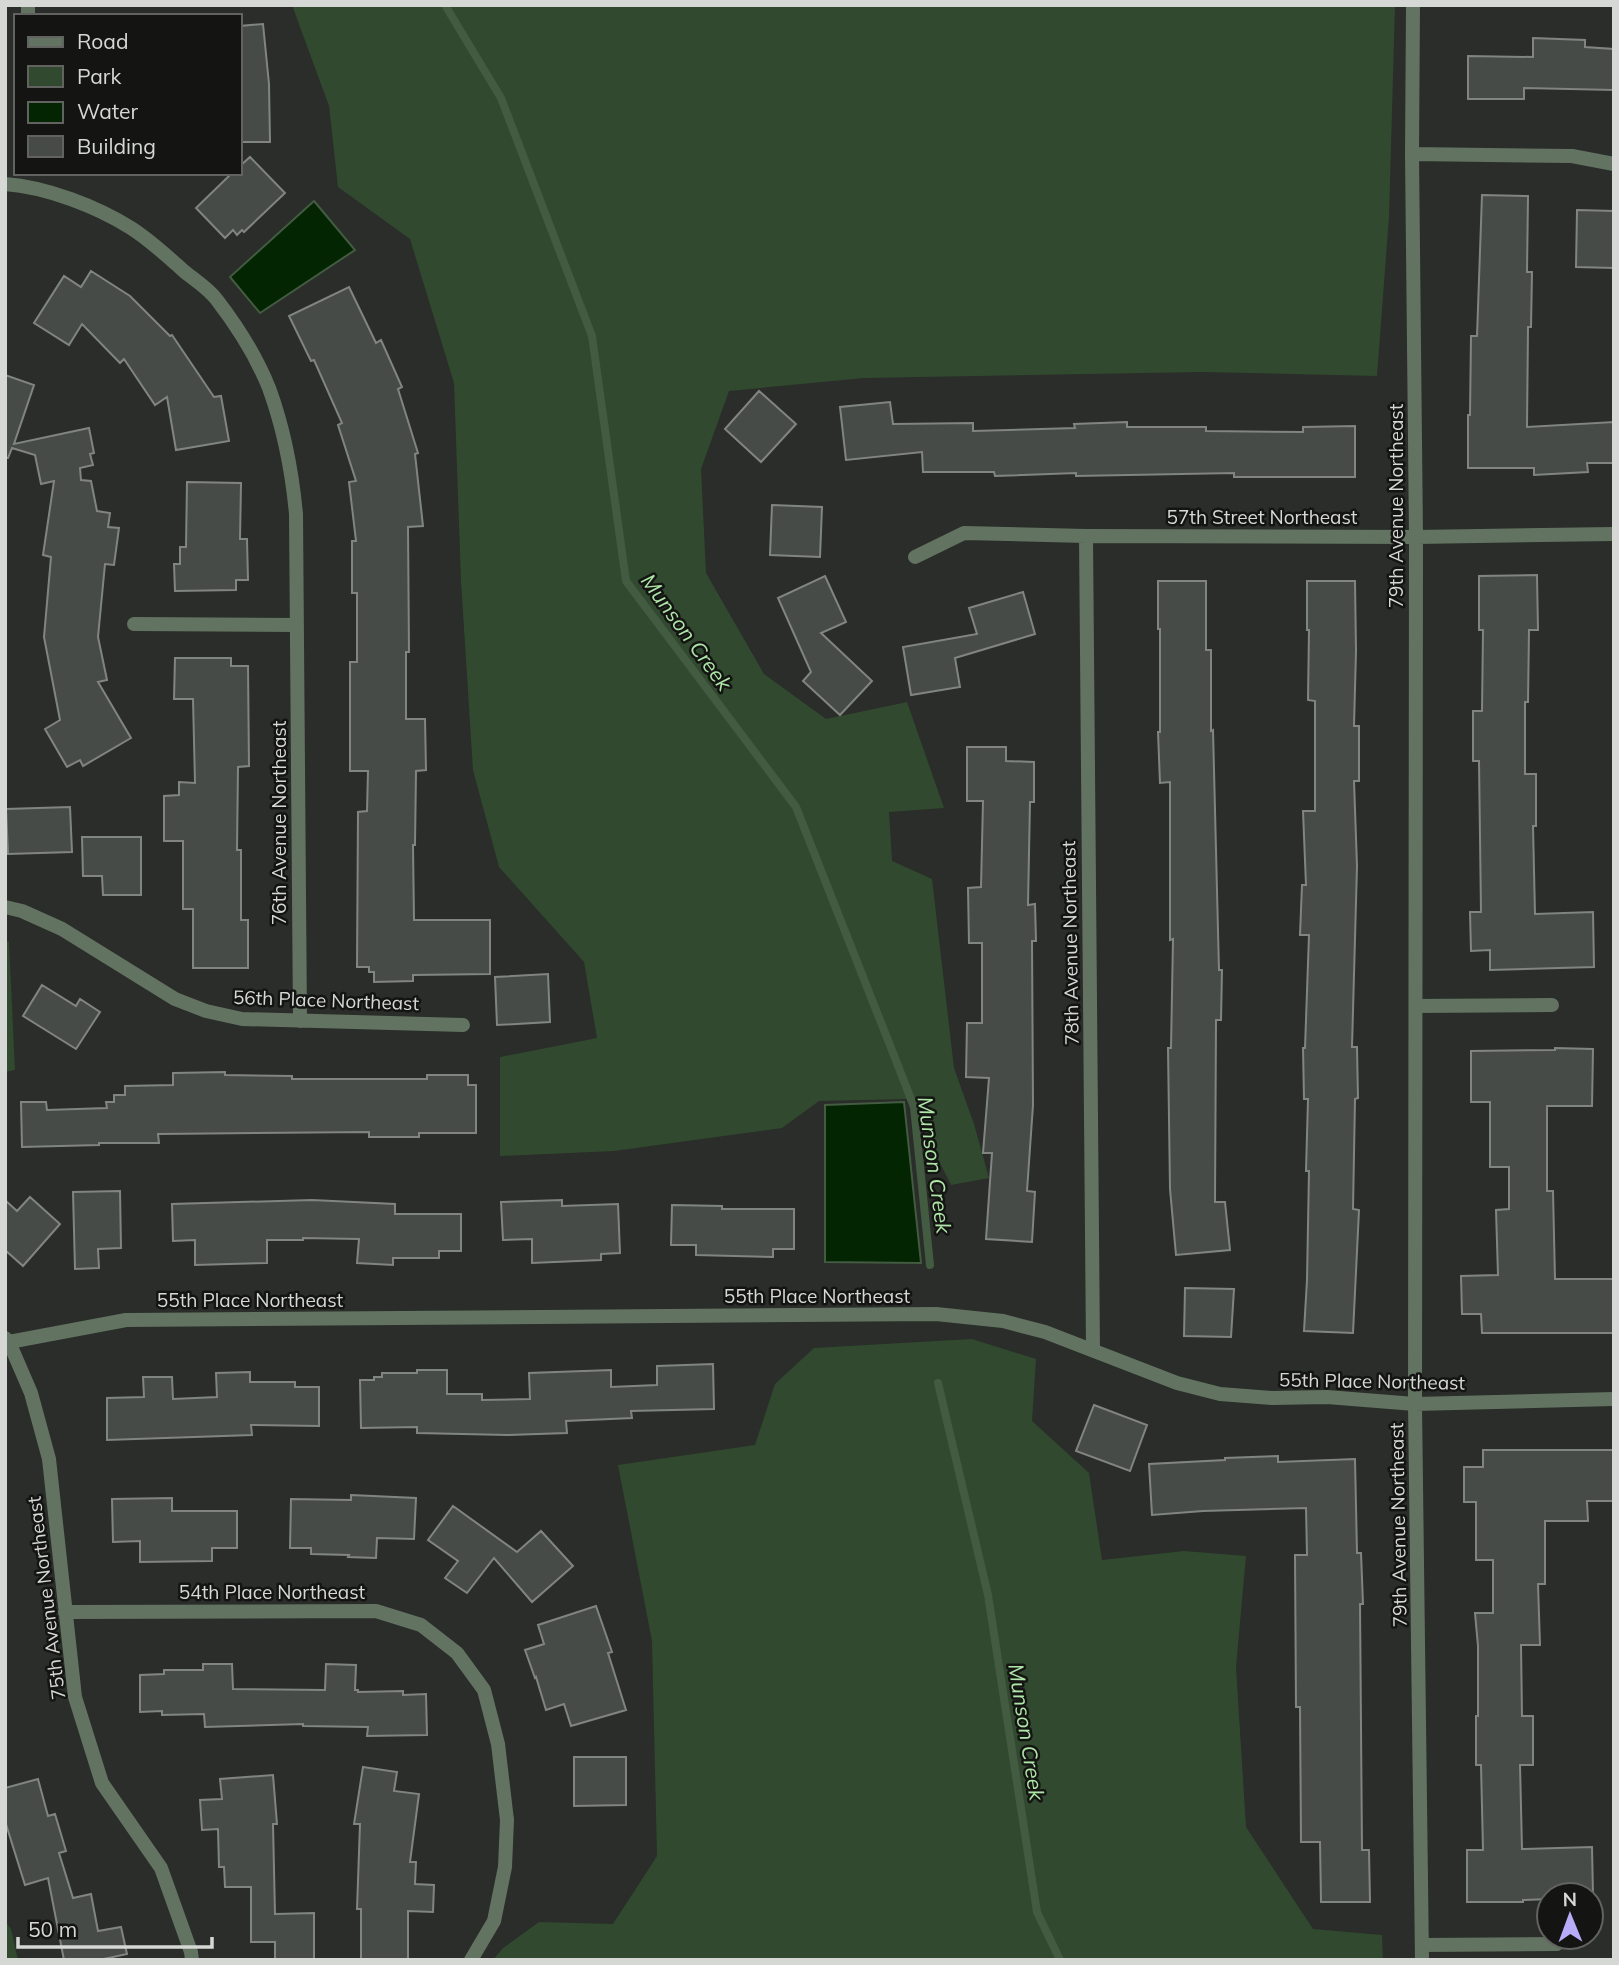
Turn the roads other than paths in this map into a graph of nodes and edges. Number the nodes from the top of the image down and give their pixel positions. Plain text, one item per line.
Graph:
1 (1413, 5) edge
2 (1412, 154) junction
3 (1614, 164) edge
4 (26, 180) edge
5 (5, 184) edge
6 (1614, 534) edge
7 (1086, 536) junction
8 (1416, 537) junction
9 (915, 557) dead end
10 (134, 624) dead end
11 (297, 625) junction
12 (5, 907) edge
13 (1552, 1005) dead end
14 (1416, 1006) junction
15 (300, 1021) junction
16 (463, 1025) dead end
17 (7, 1340) edge
18 (1093, 1350) junction
19 (1614, 1399) edge
20 (1415, 1404) junction
21 (65, 1612) junction
22 (1535, 1945) edge
23 (1422, 1953) edge
24 (192, 1960) edge
25 (471, 1960) edge

1 - 2 street, 79th Avenue Northeast
2 - 3 street
2 - 8 street, 79th Avenue Northeast
4 - 5 street, 76th Avenue Northeast
4 - 11 street, 76th Avenue Northeast
6 - 8 street, 57th Street Northeast
7 - 8 street, 57th Street Northeast
7 - 9 street, 57th Street Northeast
7 - 18 street, 78th Avenue Northeast
8 - 14 street, 79th Avenue Northeast
10 - 11 street
11 - 15 street, 76th Avenue Northeast
12 - 15 street, 56th Place Northeast
13 - 14 street
14 - 20 street, 79th Avenue Northeast
15 - 16 street, 56th Place Northeast
17 - 18 street, 55th Place Northeast
17 - 21 street, 75th Avenue Northeast
18 - 20 street, 55th Place Northeast
19 - 20 street, 55th Place Northeast
20 - 23 street, 79th Avenue Northeast
21 - 24 street, 75th Avenue Northeast
21 - 25 street, 54th Place Northeast
22 - 23 street

